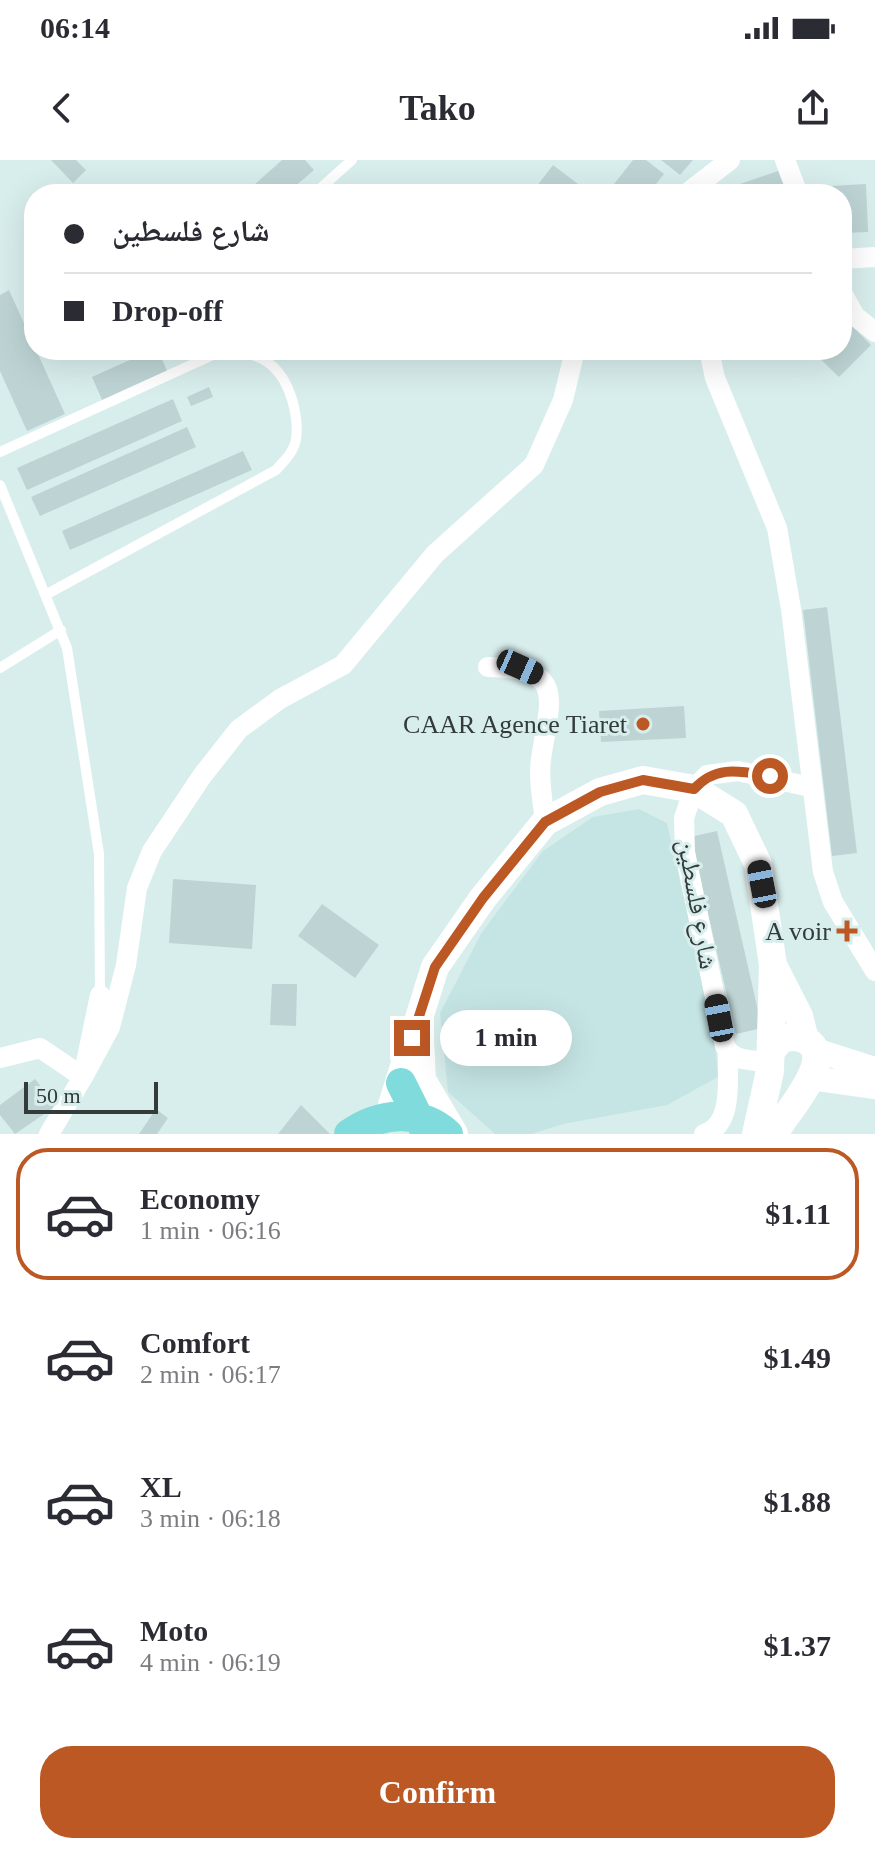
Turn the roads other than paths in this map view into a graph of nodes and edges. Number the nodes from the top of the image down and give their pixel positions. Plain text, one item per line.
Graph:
1 (352, 160) edge
2 (730, 160) edge
3 (785, 160) edge
4 (325, 184) edge
5 (699, 184) edge
6 (794, 184) edge
7 (875, 257) edge
8 (852, 258) edge
9 (852, 311) edge
10 (875, 332) edge
11 (202, 360) edge
12 (266, 360) edge
13 (573, 360) edge
14 (711, 360) edge
15 (0, 452) edge
16 (0, 485) edge
17 (47, 594) junction
18 (61, 630) junction
19 (488, 667) dead end
20 (0, 668) edge
21 (810, 787) junction
22 (694, 789) junction
23 (545, 822) junction
24 (773, 965) junction
25 (875, 971) edge
26 (100, 995) joint
27 (810, 1045) junction
28 (728, 1053) junction
29 (0, 1058) edge
30 (769, 1062) junction
31 (875, 1069) edge
32 (83, 1077) junction
33 (808, 1081) junction
34 (412, 1082) junction
35 (875, 1087) edge
36 (362, 1127) edge
37 (421, 1129) edge
38 (49, 1134) edge
39 (451, 1134) edge
40 (704, 1134) edge
41 (756, 1134) edge
42 (774, 1134) edge

1 - 4 lane
2 - 5 street
3 - 6 street
7 - 8 street
9 - 10 street
11 - 15 lane
12 - 17 lane
13 - 32 street
14 - 21 street
16 - 17 lane
17 - 18 lane
18 - 20 lane
18 - 26 lane
19 - 23 street
21 - 22 street
21 - 25 street
22 - 23 main road
22 - 24 main road
22 - 28 street, شارع فلسطين
23 - 34 main road
24 - 27 main road
24 - 30 main road
26 - 32 street
27 - 30 main road
27 - 31 street
27 - 33 main road
28 - 30 street
28 - 40 street, شارع فلسطين
29 - 32 street
30 - 33 main road
30 - 41 main road
32 - 38 street
33 - 35 street
33 - 42 main road
34 - 36 main road
34 - 37 main road
34 - 39 main road
36 - 37 main road
37 - 39 main road

